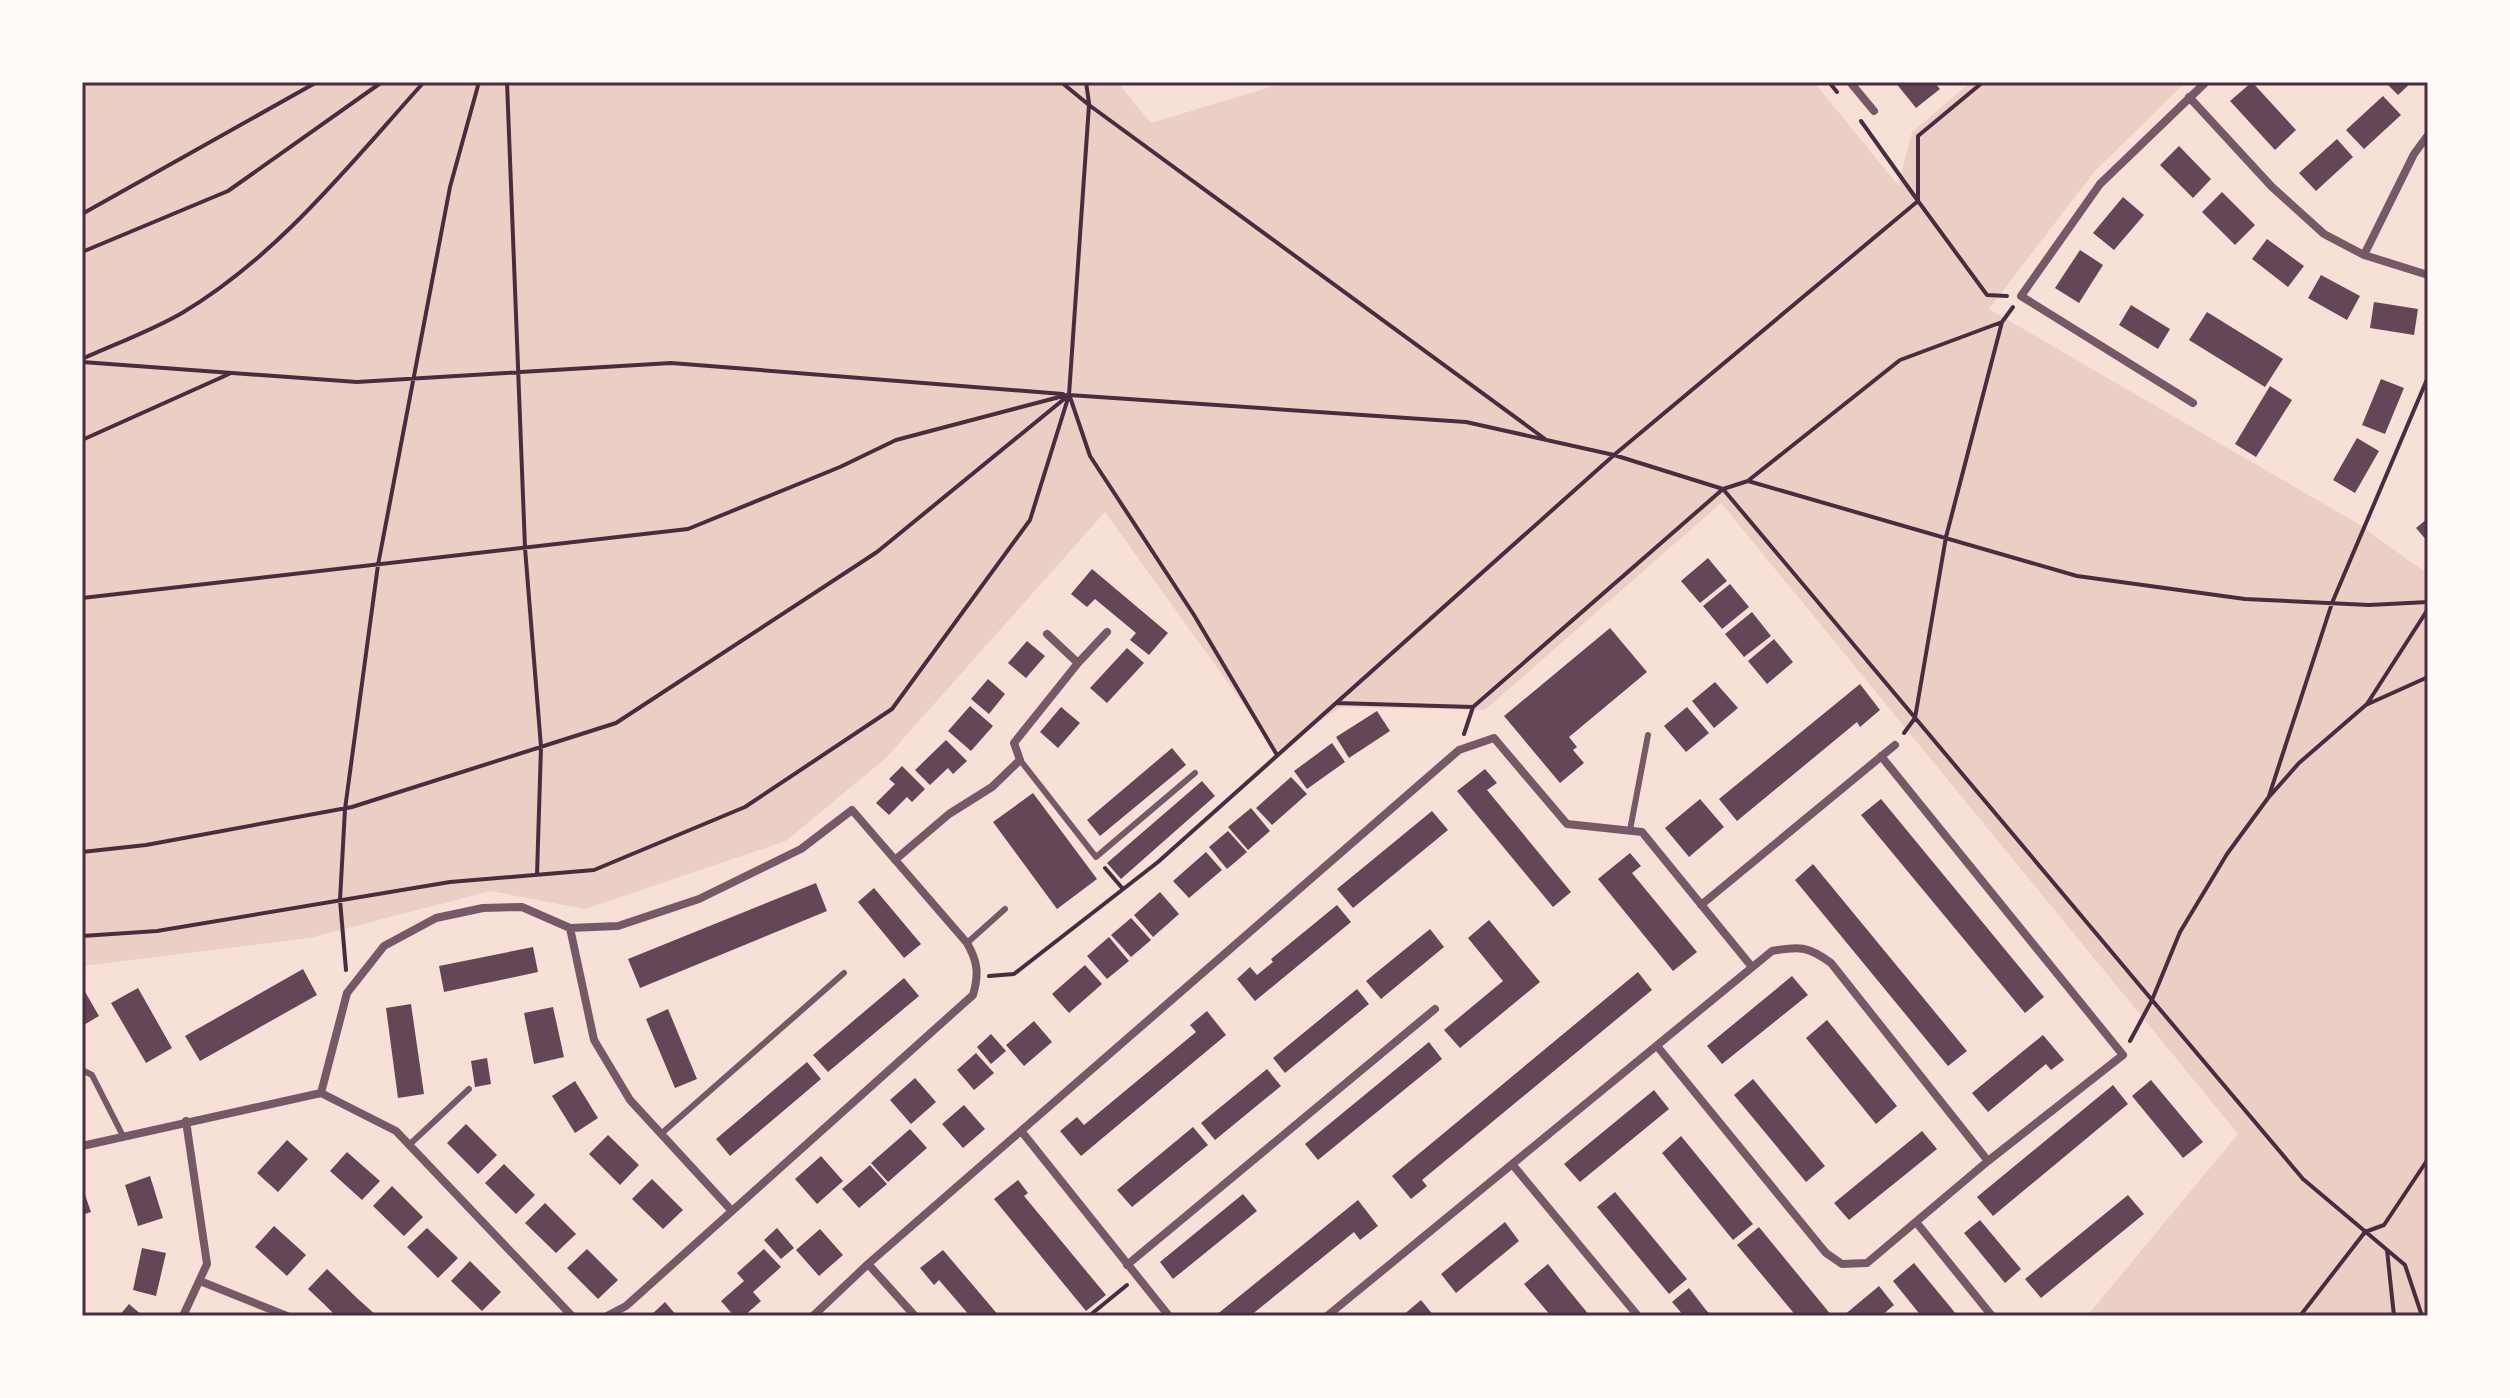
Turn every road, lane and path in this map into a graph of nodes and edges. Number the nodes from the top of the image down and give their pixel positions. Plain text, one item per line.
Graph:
1 (317, 82) edge
2 (382, 82) edge
3 (424, 82) edge
4 (479, 82) edge
5 (507, 82) edge
6 (1061, 82) edge
7 (1086, 82) edge
8 (1850, 82) edge
9 (1983, 82) edge
10 (2206, 82) edge
11 (2189, 97) junction
12 (1089, 105) junction
13 (1874, 111) dead end
14 (1862, 122) dead end
15 (2428, 135) edge
16 (1918, 201) junction
17 (82, 214) edge
18 (82, 252) edge
19 (2364, 255) junction
20 (2428, 275) edge
21 (2021, 296) junction
22 (2002, 322) junction
23 (82, 360) edge
24 (518, 372) junction
25 (231, 373) junction
26 (2428, 377) edge
27 (413, 379) junction
28 (1069, 395) junction
29 (2193, 403) dead end
30 (82, 440) edge
31 (1548, 440) junction
32 (1614, 455) junction
33 (1748, 481) junction
34 (1723, 489) junction
35 (1946, 537) junction
36 (525, 548) junction
37 (378, 565) junction
38 (82, 598) edge
39 (2428, 602) edge
40 (2332, 603) junction
41 (2428, 609) edge
42 (1107, 632) dead end
43 (1047, 634) dead end
44 (1078, 663) junction
45 (2428, 677) edge
46 (1336, 703) junction
47 (2367, 704) junction
48 (1473, 707) junction
49 (1915, 718) junction
50 (1648, 735) dead end
51 (1895, 745) dead end
52 (541, 747) junction
53 (1459, 750) junction
54 (1277, 755) junction
55 (1881, 756) junction
56 (1020, 760) junction
57 (1195, 773) dead end
58 (2268, 798) junction
59 (345, 809) junction
60 (1630, 830) junction
61 (82, 852) edge
62 (1096, 857) junction
63 (895, 860) junction
64 (537, 875) junction
65 (1123, 889) junction
66 (340, 900) junction
67 (1701, 905) junction
68 (1005, 909) dead end
69 (570, 928) junction
70 (82, 936) edge
71 (967, 943) junction
72 (1752, 967) junction
73 (844, 973) dead end
74 (978, 977) junction
75 (347, 993) junction
76 (2152, 1000) junction
77 (1435, 1009) dead end
78 (1657, 1046) junction
79 (2123, 1055) junction
80 (82, 1070) edge
81 (469, 1089) dead end
82 (321, 1093) junction
83 (186, 1121) junction
84 (1022, 1132) junction
85 (662, 1133) junction
86 (123, 1136) junction
87 (409, 1145) junction
88 (82, 1146) edge
89 (2428, 1159) edge
90 (1988, 1161) junction
91 (1512, 1164) junction
92 (732, 1211) junction
93 (1916, 1222) junction
94 (2365, 1232) junction
95 (2387, 1250) junction
96 (868, 1264) junction
97 (1127, 1265) junction
98 (1137, 1277) junction
99 (200, 1281) junction
100 (569, 1314) edge
101 (1634, 1315) edge
102 (183, 1316) edge
103 (287, 1316) edge
104 (607, 1316) edge
105 (813, 1316) edge
106 (915, 1316) edge
107 (1089, 1316) edge
108 (1169, 1316) edge
109 (1327, 1316) edge
110 (1992, 1316) edge
111 (2300, 1316) edge
112 (2394, 1316) edge
113 (2422, 1316) edge

1 - 17 path
2 - 18 path
3 - 23 path
4 - 27 path
5 - 24 path
6 - 12 path
7 - 12 path
8 - 13 street
9 - 16 path
10 - 11 street
11 - 19 street
11 - 21 street
12 - 28 path
12 - 31 path
14 - 16 path
15 - 19 street
16 - 21 path
16 - 32 path
19 - 20 street
21 - 22 path
21 - 29 street
22 - 33 path
22 - 35 path
23 - 25 path
24 - 27 path
24 - 28 path
24 - 36 path
25 - 27 path
25 - 30 path
26 - 40 path
27 - 37 path
28 - 31 path
28 - 36 path
28 - 52 path
28 - 54 path
28 - 64 path
31 - 32 path
32 - 34 path
32 - 46 path
33 - 34 path
33 - 35 path
34 - 48 path
34 - 49 path
35 - 40 path
35 - 49 path
36 - 37 path
36 - 52 path
37 - 38 path
37 - 59 path
39 - 40 path
40 - 58 path
41 - 47 path
42 - 44 street
43 - 44 street
44 - 56 street
45 - 47 path
46 - 48 path
46 - 54 path
47 - 58 path
48 - 53 path
49 - 76 path
50 - 60 lane
51 - 55 street
52 - 59 path
52 - 64 path
53 - 60 street
53 - 84 street
54 - 65 path
55 - 67 street
55 - 79 street
56 - 62 lane
56 - 63 street
57 - 62 lane
58 - 76 path
59 - 61 path
59 - 66 path
60 - 67 street
62 - 65 path
63 - 69 street
63 - 71 street
64 - 66 path
65 - 74 path
66 - 70 path
66 - 75 path
67 - 72 street
68 - 71 lane
69 - 75 street
69 - 85 street
71 - 74 street
72 - 78 street
72 - 90 street
73 - 85 lane
74 - 92 street
75 - 82 street
76 - 79 path
76 - 94 path
77 - 97 street
78 - 91 street
78 - 93 street
79 - 90 street
80 - 86 lane
81 - 87 lane
82 - 83 street
82 - 87 street
83 - 86 street
83 - 99 street
84 - 96 street
84 - 97 street
85 - 92 street
86 - 88 street
87 - 100 street
89 - 94 path
90 - 93 street
91 - 101 street
91 - 109 street
92 - 104 street
93 - 110 street
94 - 95 path
94 - 111 path
95 - 112 path
95 - 113 path
96 - 105 street
96 - 106 street
97 - 98 street
98 - 107 path
98 - 108 street
99 - 102 street
99 - 103 street

